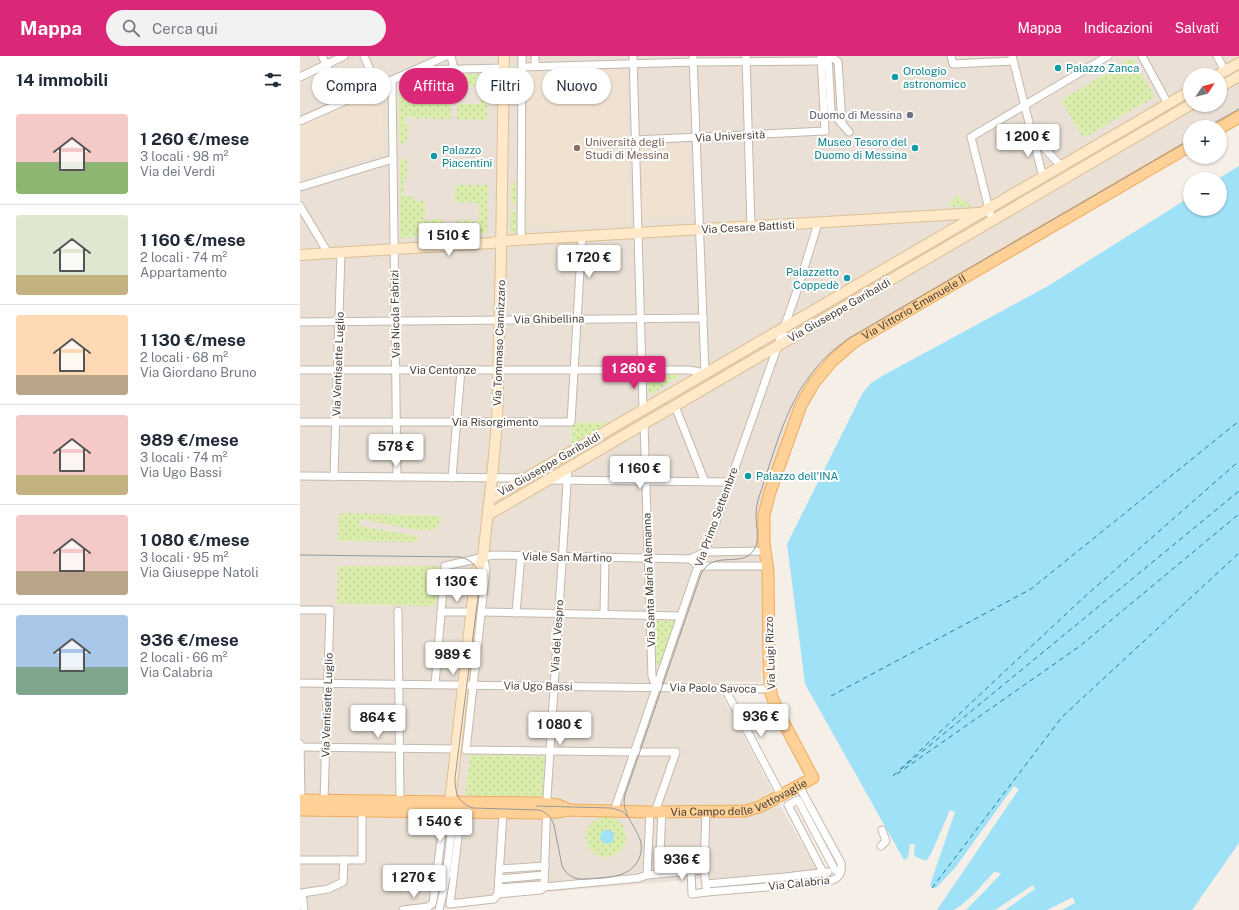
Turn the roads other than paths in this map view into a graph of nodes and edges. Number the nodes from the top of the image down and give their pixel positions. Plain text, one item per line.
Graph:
1 (322, 56) edge
2 (344, 56) edge
3 (364, 56) edge
4 (446, 56) edge
5 (452, 56) edge
6 (504, 56) edge
7 (522, 56) edge
8 (535, 56) edge
9 (633, 56) edge
10 (828, 56) edge
11 (831, 56) edge
12 (1108, 56) edge
13 (1142, 56) edge
14 (1217, 56) edge
15 (693, 59) edge
16 (746, 59) edge
17 (821, 59) edge
18 (1013, 59) edge
19 (952, 60) edge
20 (1239, 63) edge
21 (326, 64) junction
22 (633, 64) junction
23 (522, 66) junction
24 (535, 66) junction
25 (328, 68) edge
26 (369, 68) edge
27 (419, 68) edge
28 (454, 68) edge
29 (503, 68) edge
30 (1220, 68) edge
31 (1227, 70) edge
32 (1239, 76) edge
33 (300, 77) edge
34 (399, 77) edge
35 (392, 80) joint
36 (1227, 83) edge
37 (1183, 95) edge
38 (337, 104) edge
39 (503, 104) edge
40 (1168, 104) junction
41 (1024, 105) junction
42 (1183, 109) edge
43 (1239, 117) edge
44 (301, 119) edge
45 (1135, 123) junction
46 (842, 124) junction
47 (1227, 124) edge
48 (849, 132) dead end
49 (1141, 133) junction
50 (1031, 134) junction
51 (748, 135) junction
52 (696, 137) junction
53 (1111, 137) junction
54 (635, 140) junction
55 (1117, 147) junction
56 (1183, 150) edge
57 (393, 158) junction
58 (1061, 166) junction
59 (1043, 177) junction
60 (300, 187) edge
61 (300, 206) edge
62 (985, 211) junction
63 (992, 221) junction
64 (818, 223) junction
65 (751, 227) junction
66 (700, 230) junction
67 (638, 233) junction
68 (582, 237) junction
69 (521, 240) junction
70 (501, 241) junction
71 (394, 247) junction
72 (300, 250) edge
73 (327, 251) junction
74 (341, 252) junction
75 (300, 255) edge
76 (641, 318) junction
77 (703, 318) junction
78 (577, 319) junction
79 (499, 320) junction
80 (339, 321) junction
81 (395, 321) junction
82 (300, 322) edge
83 (783, 328) junction
84 (777, 346) junction
85 (300, 370) edge
86 (338, 370) junction
87 (395, 370) junction
88 (461, 370) junction
89 (498, 370) junction
90 (574, 370) junction
91 (642, 370) junction
92 (705, 373) junction
93 (675, 406) junction
94 (643, 409) junction
95 (300, 422) edge
96 (336, 422) junction
97 (396, 422) junction
98 (456, 422) junction
99 (497, 422) junction
100 (644, 424) junction
101 (568, 468) junction
102 (300, 476) edge
103 (334, 477) junction
104 (397, 477) junction
105 (452, 478) junction
106 (492, 478) junction
107 (525, 478) junction
108 (549, 480) junction
109 (567, 480) junction
110 (646, 481) junction
111 (705, 482) junction
112 (730, 482) junction
113 (490, 498) junction
114 (488, 515) junction
115 (765, 551) junction
116 (705, 552) junction
117 (521, 556) junction
118 (562, 556) junction
119 (605, 557) junction
120 (483, 558) junction
121 (648, 558) junction
122 (690, 558) junction
123 (699, 566) junction
124 (767, 566) junction
125 (300, 610) edge
126 (398, 611) dead end
127 (441, 612) junction
128 (477, 612) junction
129 (516, 613) junction
130 (559, 614) junction
131 (604, 614) junction
132 (650, 615) junction
133 (681, 616) junction
134 (300, 683) edge
135 (328, 684) junction
136 (399, 685) junction
137 (435, 685) junction
138 (469, 685) junction
139 (554, 686) junction
140 (656, 688) junction
141 (725, 688) junction
142 (770, 689) junction
143 (300, 743) edge
144 (300, 747) edge
145 (326, 748) junction
146 (400, 749) junction
147 (461, 749) junction
148 (550, 751) junction
149 (637, 752) junction
150 (813, 778) joint
151 (800, 786) junction
152 (781, 795) junction
153 (324, 800) junction
154 (400, 801) junction
155 (300, 803) edge
156 (546, 808) junction
157 (453, 809) junction
158 (362, 811) junction
159 (614, 811) junction
160 (706, 811) junction
161 (656, 812) junction
162 (503, 813) junction
163 (882, 830) dead end
164 (881, 846) dead end
165 (300, 860) edge
166 (344, 860) junction
167 (545, 866) junction
168 (500, 869) junction
169 (839, 869) junction
170 (704, 870) junction
171 (690, 871) junction
172 (659, 873) junction
173 (824, 874) junction
174 (544, 875) junction
175 (647, 875) junction
176 (499, 879) junction
177 (706, 884) junction
178 (544, 887) junction
179 (498, 891) junction
180 (707, 892) junction
181 (304, 910) edge
182 (403, 910) edge
183 (439, 910) edge

1 - 21 street
2 - 21 street
3 - 26 street
4 - 27 street
5 - 28 street
6 - 29 street, Via Tommaso Cannizzaro
7 - 23 street
8 - 24 street
9 - 22 street
10 - 46 street
11 - 46 street
12 - 41 street
13 - 40 street
14 - 30 street
15 - 16 street
15 - 22 street
15 - 52 street
16 - 17 street
16 - 51 street
17 - 51 street, Via Università
18 - 19 street
18 - 41 street
20 - 31 street
21 - 25 street
21 - 33 street
22 - 24 street
22 - 54 street
23 - 24 street
23 - 69 street
32 - 36 street
34 - 35 street
35 - 57 street, Via Nicola Fabrizi
37 - 40 street, Via Giuseppe Garibaldi
38 - 44 street
39 - 70 street, Via Tommaso Cannizzaro
40 - 45 street, Via Giuseppe Garibaldi
41 - 50 street
41 - 62 street
42 - 49 street, Via Giuseppe Garibaldi
43 - 47 main road
45 - 49 street
45 - 53 street, Via Giuseppe Garibaldi
46 - 48 street
49 - 55 street, Via Giuseppe Garibaldi
50 - 58 street
50 - 59 street
51 - 52 street, Via Università
51 - 65 street
52 - 54 street, Via Università
52 - 66 street
53 - 55 street
53 - 58 street, Via Giuseppe Garibaldi
54 - 67 street
55 - 63 street, Via Giuseppe Garibaldi
56 - 115 main road, Via Vittorio Emanuele II
57 - 60 street
57 - 71 street, Via Nicola Fabrizi
58 - 59 street, Via Giuseppe Garibaldi
59 - 62 street, Via Giuseppe Garibaldi
61 - 73 street
62 - 63 street
62 - 64 street, Via Cesare Battisti
62 - 83 street, Via Giuseppe Garibaldi
63 - 84 street, Via Giuseppe Garibaldi
64 - 65 street, Via Cesare Battisti
64 - 83 street, Via Primo Settembre
65 - 66 street, Via Cesare Battisti
66 - 67 street, Via Cesare Battisti
66 - 77 street
67 - 68 street, Via Cesare Battisti
67 - 76 street
68 - 69 street, Via Cesare Battisti
68 - 78 street
69 - 70 street, Via Cesare Battisti
70 - 71 street, Via Cesare Battisti
70 - 79 street, Via Tommaso Cannizzaro
71 - 73 street, Via Cesare Battisti
71 - 74 street, Via Cesare Battisti
71 - 81 street, Via Nicola Fabrizi
72 - 73 street, Via Cesare Battisti
73 - 74 street, Via Cesare Battisti
73 - 75 street, Via Cesare Battisti
74 - 80 street, Via Ventisette Luglio
76 - 77 street, Via Ghibellina
76 - 78 street, Via Ghibellina
76 - 91 street
77 - 92 street
78 - 79 street, Via Ghibellina
78 - 90 street
79 - 81 street, Via Ghibellina
79 - 89 street, Via Tommaso Cannizzaro
80 - 81 street, Via Ghibellina
80 - 82 street, Via Ghibellina
80 - 86 street, Via Ventisette Luglio
81 - 87 street, Via Nicola Fabrizi
83 - 84 street, Via Primo Settembre
83 - 92 street, Via Giuseppe Garibaldi
84 - 93 street, Via Giuseppe Garibaldi
84 - 112 street, Via Primo Settembre
85 - 86 street, Via Centonze
86 - 87 street, Via Centonze
86 - 96 street, Via Ventisette Luglio
87 - 88 street, Via Centonze
87 - 97 street, Via Nicola Fabrizi
88 - 89 street, Via Centonze
88 - 98 street
89 - 90 street, Via Centonze
89 - 99 street, Via Tommaso Cannizzaro
90 - 91 street, Via Centonze
90 - 99 street, Via Risorgimento
91 - 92 street, Via Centonze
91 - 94 street
92 - 94 street, Via Giuseppe Garibaldi
93 - 100 street, Via Giuseppe Garibaldi
93 - 111 street
94 - 107 street, Via Giuseppe Garibaldi
95 - 96 street, Via Risorgimento
96 - 97 street, Via Risorgimento
96 - 103 street, Via Ventisette Luglio
97 - 98 street, Via Risorgimento
97 - 104 street, Via Nicola Fabrizi
98 - 99 street, Via Risorgimento
98 - 105 street
99 - 106 street, Via Tommaso Cannizzaro
100 - 101 street, Via Giuseppe Garibaldi
100 - 110 street, Via Santa Maria Alemanna
101 - 108 street, Via Giuseppe Garibaldi
101 - 109 street, Via del Vespro
102 - 103 street
103 - 104 street
104 - 105 street
105 - 106 street
106 - 107 street
106 - 113 street, Via Tommaso Cannizzaro
107 - 113 street, Via Giuseppe Garibaldi
108 - 109 street
108 - 114 street, Via Giuseppe Garibaldi
109 - 110 street
109 - 118 street, Via del Vespro
110 - 111 street
110 - 121 street, Via Santa Maria Alemanna
111 - 112 street
112 - 116 street, Via Primo Settembre
113 - 114 street, Via Tommaso Cannizzaro
114 - 120 street, Via Tommaso Cannizzaro
115 - 116 street
115 - 124 main road, Via Vittorio Emanuele II
116 - 122 street
116 - 123 street, Via Primo Settembre
117 - 118 street, Viale San Martino
117 - 120 street, Viale San Martino
117 - 129 street
118 - 119 street, Viale San Martino
118 - 130 street, Via del Vespro
119 - 121 street, Viale San Martino
119 - 131 street
120 - 127 street, Viale San Martino
120 - 128 street, Via Tommaso Cannizzaro
121 - 122 street, Viale San Martino
121 - 132 street, Via Santa Maria Alemanna
122 - 123 street
123 - 124 street
123 - 133 street, Via Primo Settembre
124 - 142 main road, Via Luigi Rizzo
125 - 135 street, Via Ventisette Luglio
126 - 136 street
127 - 128 street
127 - 137 street
128 - 129 street
128 - 138 street, Via Tommaso Cannizzaro
129 - 130 street
130 - 131 street
130 - 139 street, Via del Vespro
131 - 132 street
132 - 133 street
132 - 140 street, Via Santa Maria Alemanna
133 - 140 street, Via Primo Settembre
134 - 135 street, Via Ugo Bassi
135 - 136 street, Via Ugo Bassi
135 - 145 street, Via Ventisette Luglio
136 - 137 street, Via Ugo Bassi
136 - 146 street
137 - 138 street, Via Ugo Bassi
138 - 139 street, Via Ugo Bassi
138 - 147 street, Via Tommaso Cannizzaro
139 - 140 street, Via Ugo Bassi
139 - 148 street, Via del Vespro
140 - 141 street, Via Paolo Savoca
140 - 149 street, Via Primo Settembre
141 - 142 street, Via Paolo Savoca
141 - 152 street
142 - 150 main road, Via Luigi Rizzo
143 - 144 street
144 - 145 street
144 - 155 street
145 - 146 street
145 - 153 street, Via Ventisette Luglio
146 - 147 street
146 - 154 street
147 - 148 street
147 - 157 street, Via Tommaso Cannizzaro
148 - 149 street
148 - 156 street, Via del Vespro
149 - 159 street, Via Primo Settembre
149 - 161 street
150 - 151 main road, Via Campo delle Vettovaglie
151 - 152 main road, Via Campo delle Vettovaglie
151 - 169 street
152 - 160 main road, Via Campo delle Vettovaglie
153 - 154 main road
153 - 155 main road
154 - 157 main road
155 - 158 main road
156 - 157 main road
156 - 159 main road, Via Campo delle Vettovaglie
156 - 162 main road
156 - 167 street, Via del Vespro
157 - 158 main road
157 - 162 main road
157 - 179 street
157 - 182 street
157 - 183 street, bridge
158 - 166 street
159 - 161 main road, Via Campo delle Vettovaglie
160 - 161 main road, Via Campo delle Vettovaglie
160 - 170 street
161 - 172 street
161 - 175 street
162 - 168 street
163 - 164 street
165 - 166 street
166 - 181 street
167 - 168 street
167 - 174 street, Via del Vespro
168 - 176 street
169 - 173 street, Via Calabria
169 - 173 street
169 - 180 street, Via Calabria
170 - 171 street
170 - 177 street
171 - 172 street
171 - 180 street, Via Calabria
172 - 175 street
173 - 177 street, Via Calabria
174 - 176 street
174 - 178 street, Via del Vespro
175 - 178 street
176 - 179 street
177 - 180 street
178 - 179 street

